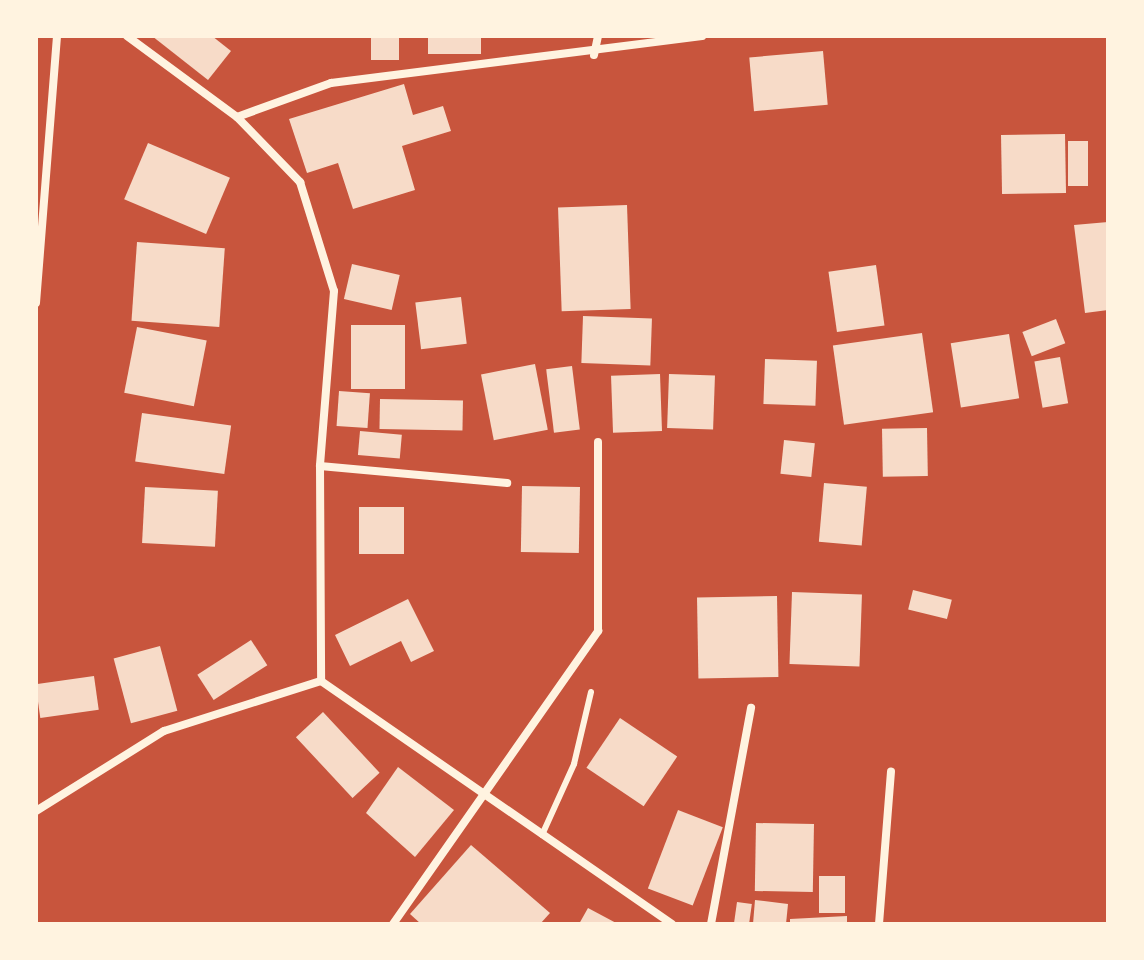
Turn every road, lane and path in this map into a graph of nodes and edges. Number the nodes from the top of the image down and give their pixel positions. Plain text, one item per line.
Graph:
1 (57, 36) edge
2 (127, 36) edge
3 (598, 36) edge
4 (702, 36) edge
5 (594, 55) junction
6 (237, 117) junction
7 (36, 303) edge
8 (598, 442) dead end
9 (320, 466) junction
10 (507, 483) dead end
11 (321, 681) junction
12 (591, 692) dead end
13 (751, 708) dead end
14 (891, 771) dead end
15 (482, 795) junction
16 (36, 811) edge
17 (541, 837) junction
18 (393, 924) edge
19 (672, 924) edge
20 (711, 924) edge
21 (879, 924) edge

1 - 7 street
2 - 6 street
3 - 5 street
4 - 5 street
5 - 6 street
6 - 9 street
8 - 15 street
9 - 10 street
9 - 11 street
11 - 15 street
11 - 16 street
12 - 17 lane
13 - 20 street
14 - 21 street
15 - 17 street
15 - 18 street
17 - 19 street

